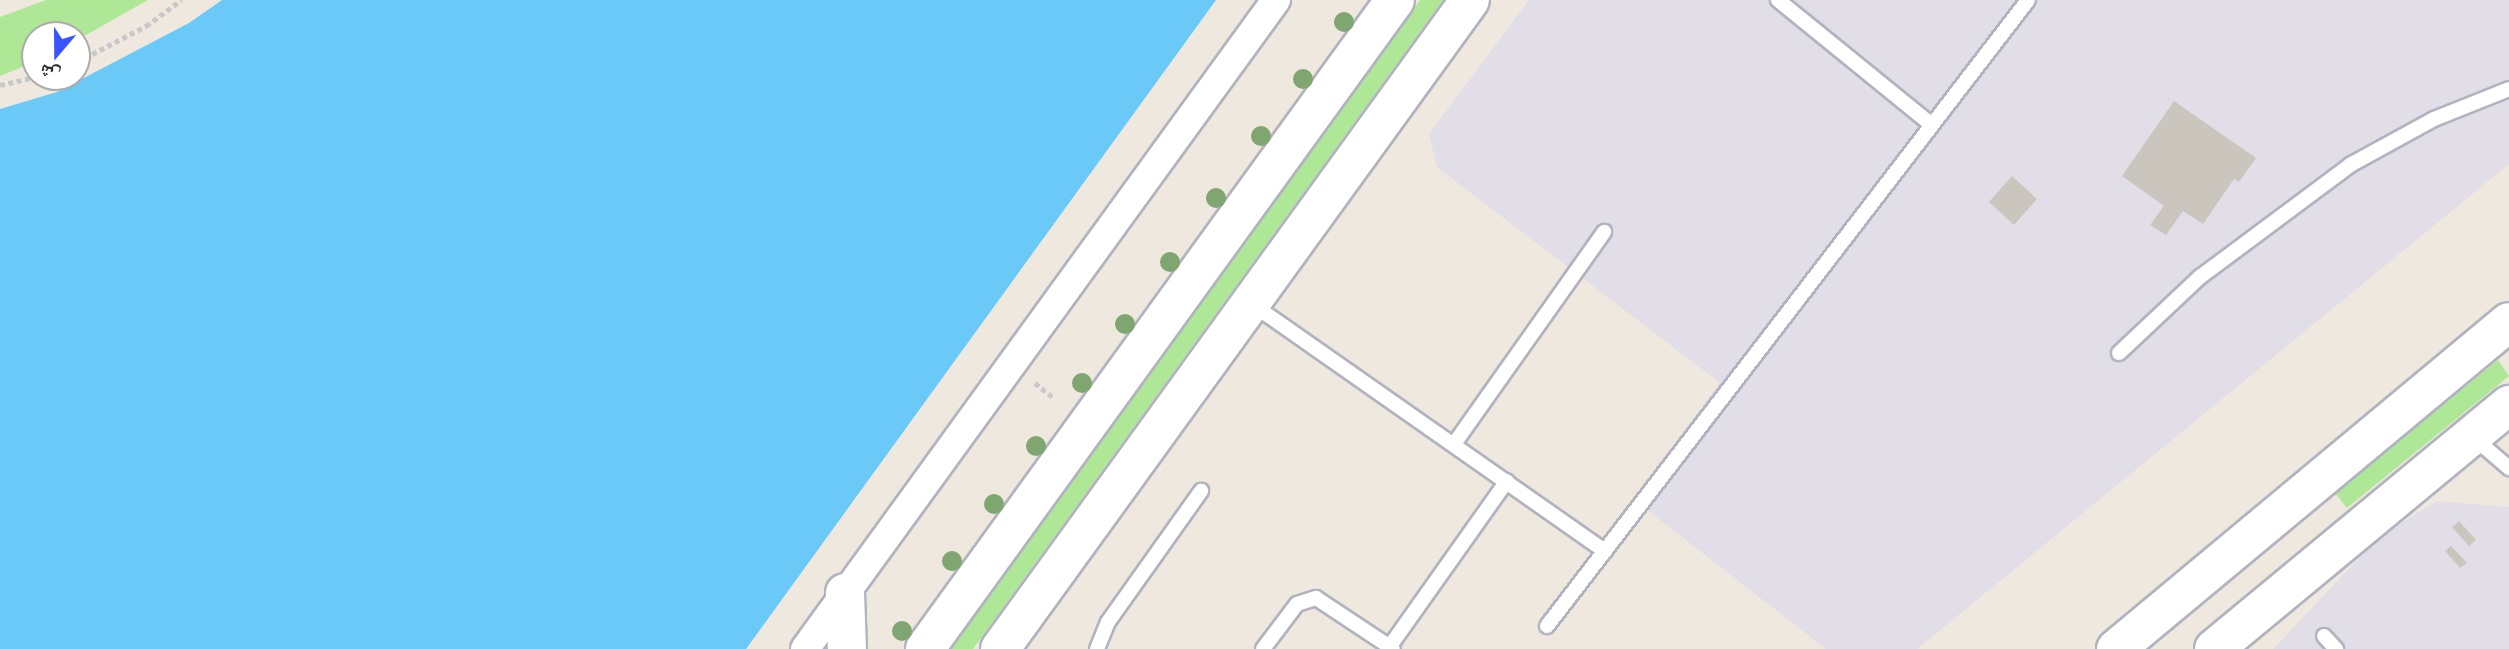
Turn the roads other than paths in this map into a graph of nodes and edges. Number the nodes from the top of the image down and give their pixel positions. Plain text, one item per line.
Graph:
1 (1276, 0) edge
2 (1395, 0) edge
3 (1470, 0) edge
4 (1778, 0) edge
5 (2028, 0) edge
6 (2509, 89) edge
7 (1932, 125) junction
8 (1604, 232) dead end
9 (1250, 303) junction
10 (2509, 322) edge
11 (2119, 353) dead end
12 (2509, 405) edge
13 (2472, 436) junction
14 (1454, 444) junction
15 (2509, 468) edge
16 (1507, 481) junction
17 (1201, 491) dead end
18 (1605, 551) junction
19 (845, 593) junction
20 (1547, 626) dead end
21 (2324, 635) dead end
22 (1392, 648) edge
23 (805, 649) edge
24 (847, 649) edge
25 (925, 649) edge
26 (1000, 649) edge
27 (1097, 649) edge
28 (1263, 649) edge
29 (2116, 649) edge
30 (2214, 649) edge
31 (2336, 649) edge

1 - 19 street
2 - 25 main road
3 - 9 main road
4 - 7 lane
5 - 7 lane
6 - 11 lane
7 - 18 lane
8 - 14 lane
9 - 14 lane
9 - 26 main road
10 - 29 main road
12 - 13 main road
13 - 15 lane
13 - 30 main road
14 - 16 lane
16 - 18 lane
16 - 22 lane
17 - 27 lane
18 - 20 lane
19 - 23 street
19 - 24 main road
21 - 31 lane
22 - 28 lane

